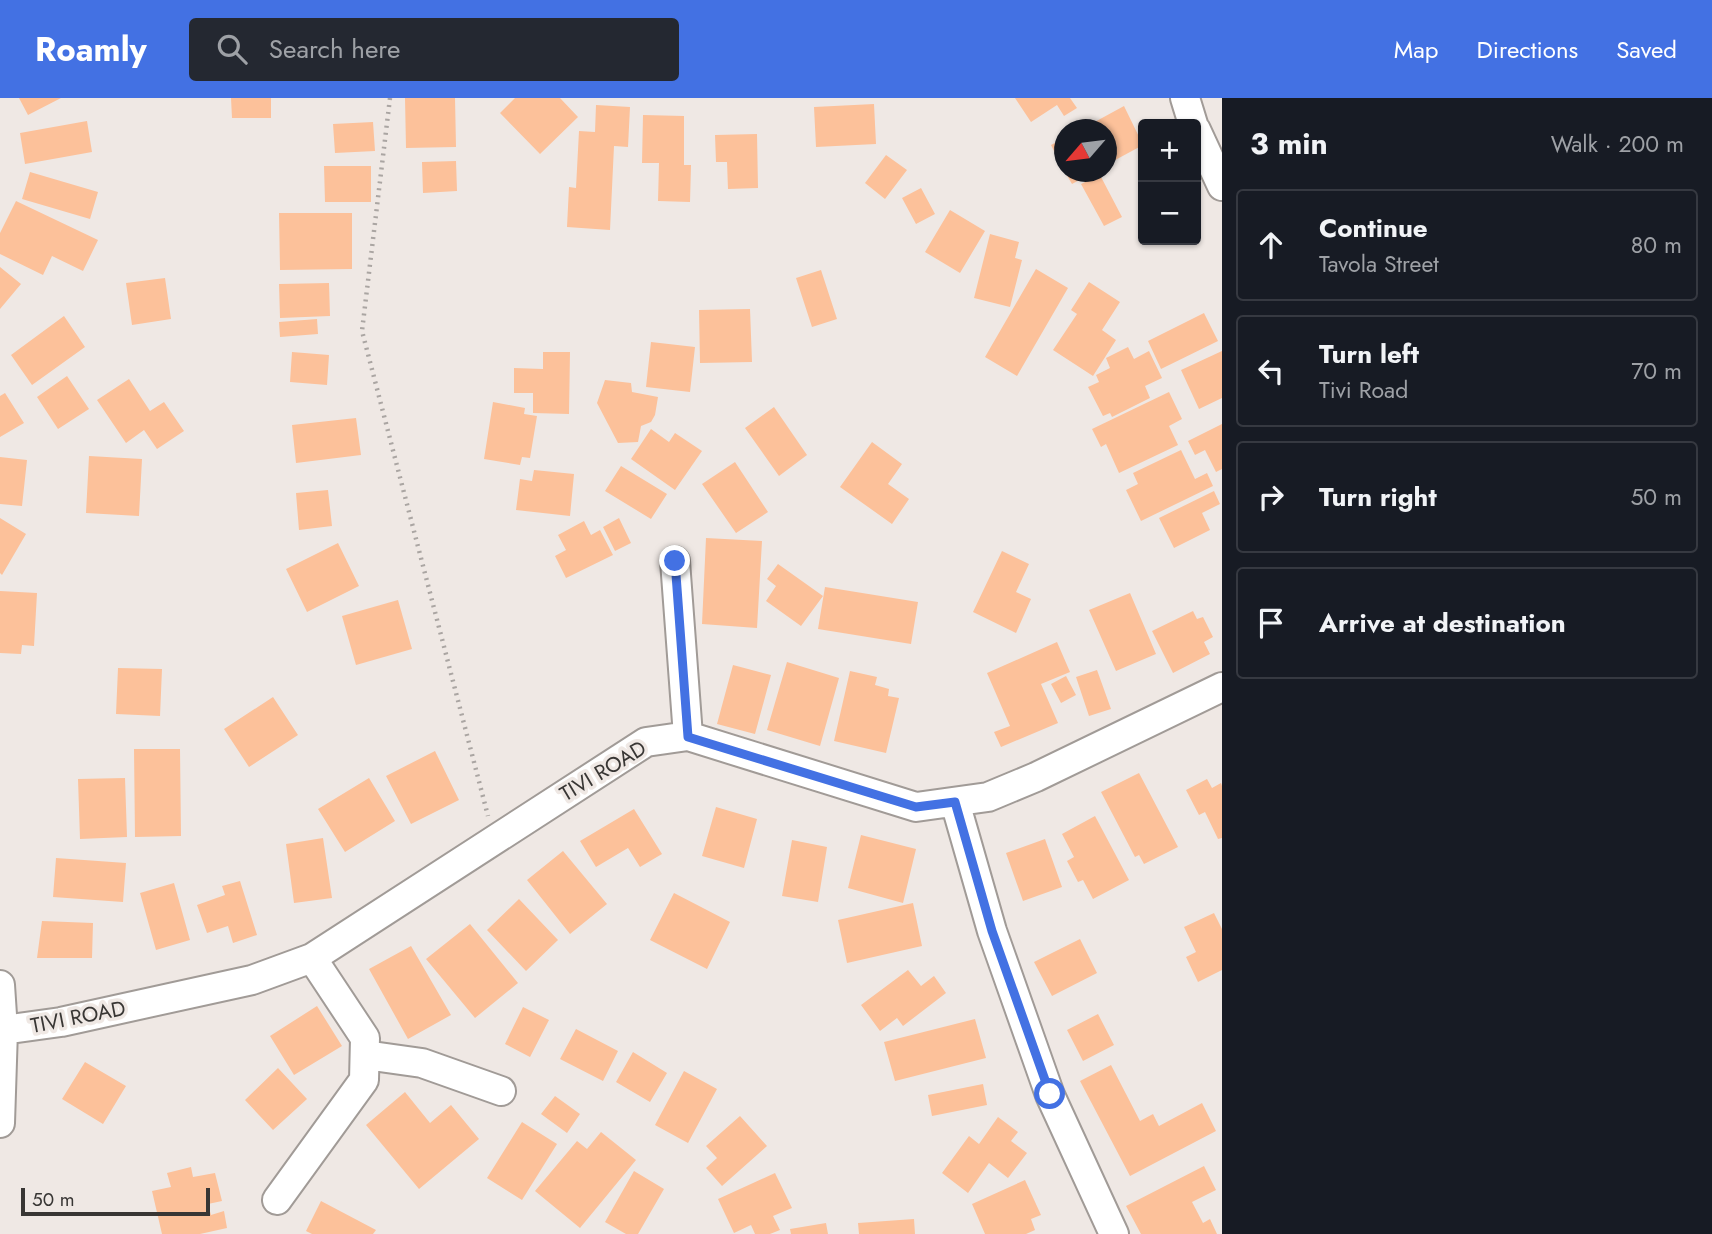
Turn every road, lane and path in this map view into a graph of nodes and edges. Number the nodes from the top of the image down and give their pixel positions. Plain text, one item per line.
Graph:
1 (390, 98) edge
2 (1185, 98) edge
3 (1191, 119) edge
4 (1201, 140) edge
5 (1220, 178) edge
6 (675, 561) dead end
7 (1222, 688) edge
8 (688, 737) junction
9 (955, 802) junction
10 (494, 840) junction
11 (312, 958) junction
12 (0, 985) edge
13 (3, 1030) junction
14 (365, 1055) junction
15 (501, 1091) dead end
16 (0, 1123) edge
17 (277, 1200) dead end
18 (1114, 1234) edge

1 - 10 path
2 - 3 street
4 - 5 street
6 - 8 street
7 - 9 street, TIVI ROAD
8 - 9 street, TIVI ROAD
8 - 10 street, TIVI ROAD
9 - 18 street
10 - 11 street, TIVI ROAD
11 - 13 street, TIVI ROAD
11 - 14 street
12 - 13 street
13 - 16 street
14 - 15 street
14 - 17 street

